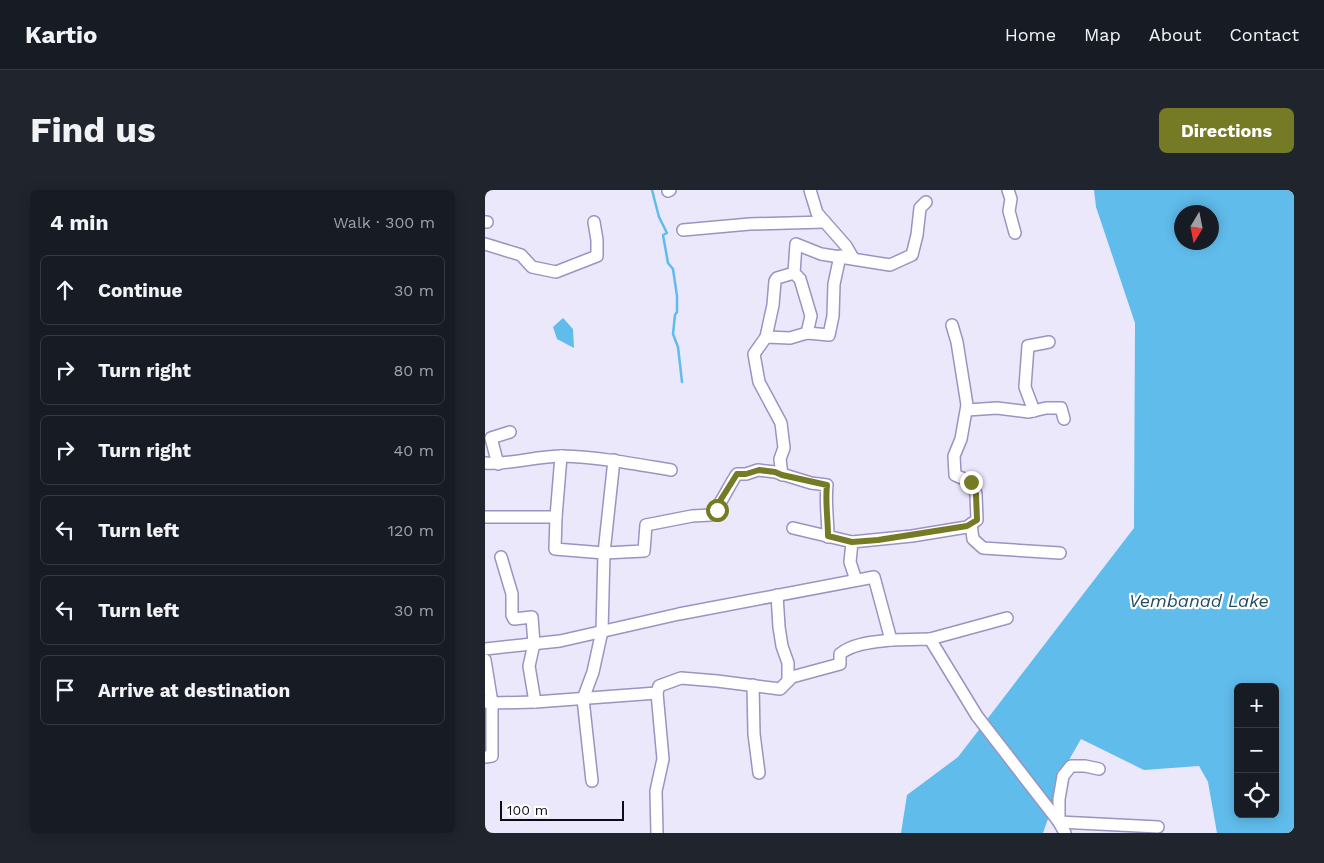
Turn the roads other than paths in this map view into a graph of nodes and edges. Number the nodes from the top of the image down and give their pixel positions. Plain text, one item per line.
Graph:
1 (810, 190) edge
2 (1008, 190) edge
3 (926, 202) dead end
4 (594, 222) dead end
5 (825, 222) junction
6 (683, 230) dead end
7 (1015, 233) dead end
8 (485, 244) edge
9 (840, 256) junction
10 (853, 258) junction
11 (794, 273) junction
12 (951, 324) dead end
13 (807, 333) junction
14 (766, 337) junction
15 (1049, 342) dead end
16 (967, 410) junction
17 (1034, 411) junction
18 (1064, 419) dead end
19 (510, 432) dead end
20 (561, 456) junction
21 (614, 460) junction
22 (485, 463) edge
23 (498, 464) junction
24 (671, 470) dead end
25 (782, 475) junction
26 (485, 517) edge
27 (555, 517) junction
28 (971, 524) junction
29 (793, 528) dead end
30 (828, 536) junction
31 (852, 542) junction
32 (604, 554) junction
33 (1060, 554) dead end
34 (501, 557) dead end
35 (856, 580) junction
36 (777, 595) junction
37 (1007, 618) dead end
38 (602, 631) junction
39 (930, 639) junction
40 (891, 640) junction
41 (534, 644) junction
42 (485, 649) edge
43 (485, 660) edge
44 (788, 681) junction
45 (753, 685) junction
46 (657, 693) junction
47 (583, 699) junction
48 (535, 702) junction
49 (488, 703) edge
50 (485, 757) edge
51 (1099, 769) dead end
52 (759, 774) dead end
53 (592, 781) dead end
54 (1059, 822) junction
55 (1158, 827) dead end
56 (657, 833) edge
57 (1065, 833) edge

1 - 5 street
2 - 7 street
3 - 10 street
4 - 8 street
5 - 6 street
5 - 10 street
9 - 10 street
9 - 11 street
9 - 13 street
11 - 13 street
11 - 14 street
12 - 16 street
13 - 14 street
14 - 25 street
15 - 17 street
16 - 17 street
16 - 28 street
17 - 18 street
19 - 23 street
20 - 21 street
20 - 23 street
20 - 27 street
21 - 24 street
21 - 32 street
22 - 23 street
25 - 30 street
25 - 32 street
26 - 27 street
27 - 32 street
28 - 31 street
28 - 33 street
29 - 30 street
30 - 31 street
31 - 35 street
32 - 38 street
34 - 41 street
35 - 36 street
35 - 40 street
36 - 38 street
36 - 44 street
37 - 39 street
38 - 41 street
38 - 47 street
39 - 40 street
39 - 54 street
40 - 44 street
41 - 42 street
41 - 48 street
43 - 49 street
44 - 45 street
45 - 46 street
45 - 52 street
46 - 47 street
46 - 56 street
47 - 48 street
47 - 53 street
48 - 49 street
49 - 50 street
51 - 54 street
54 - 55 street
54 - 57 street

